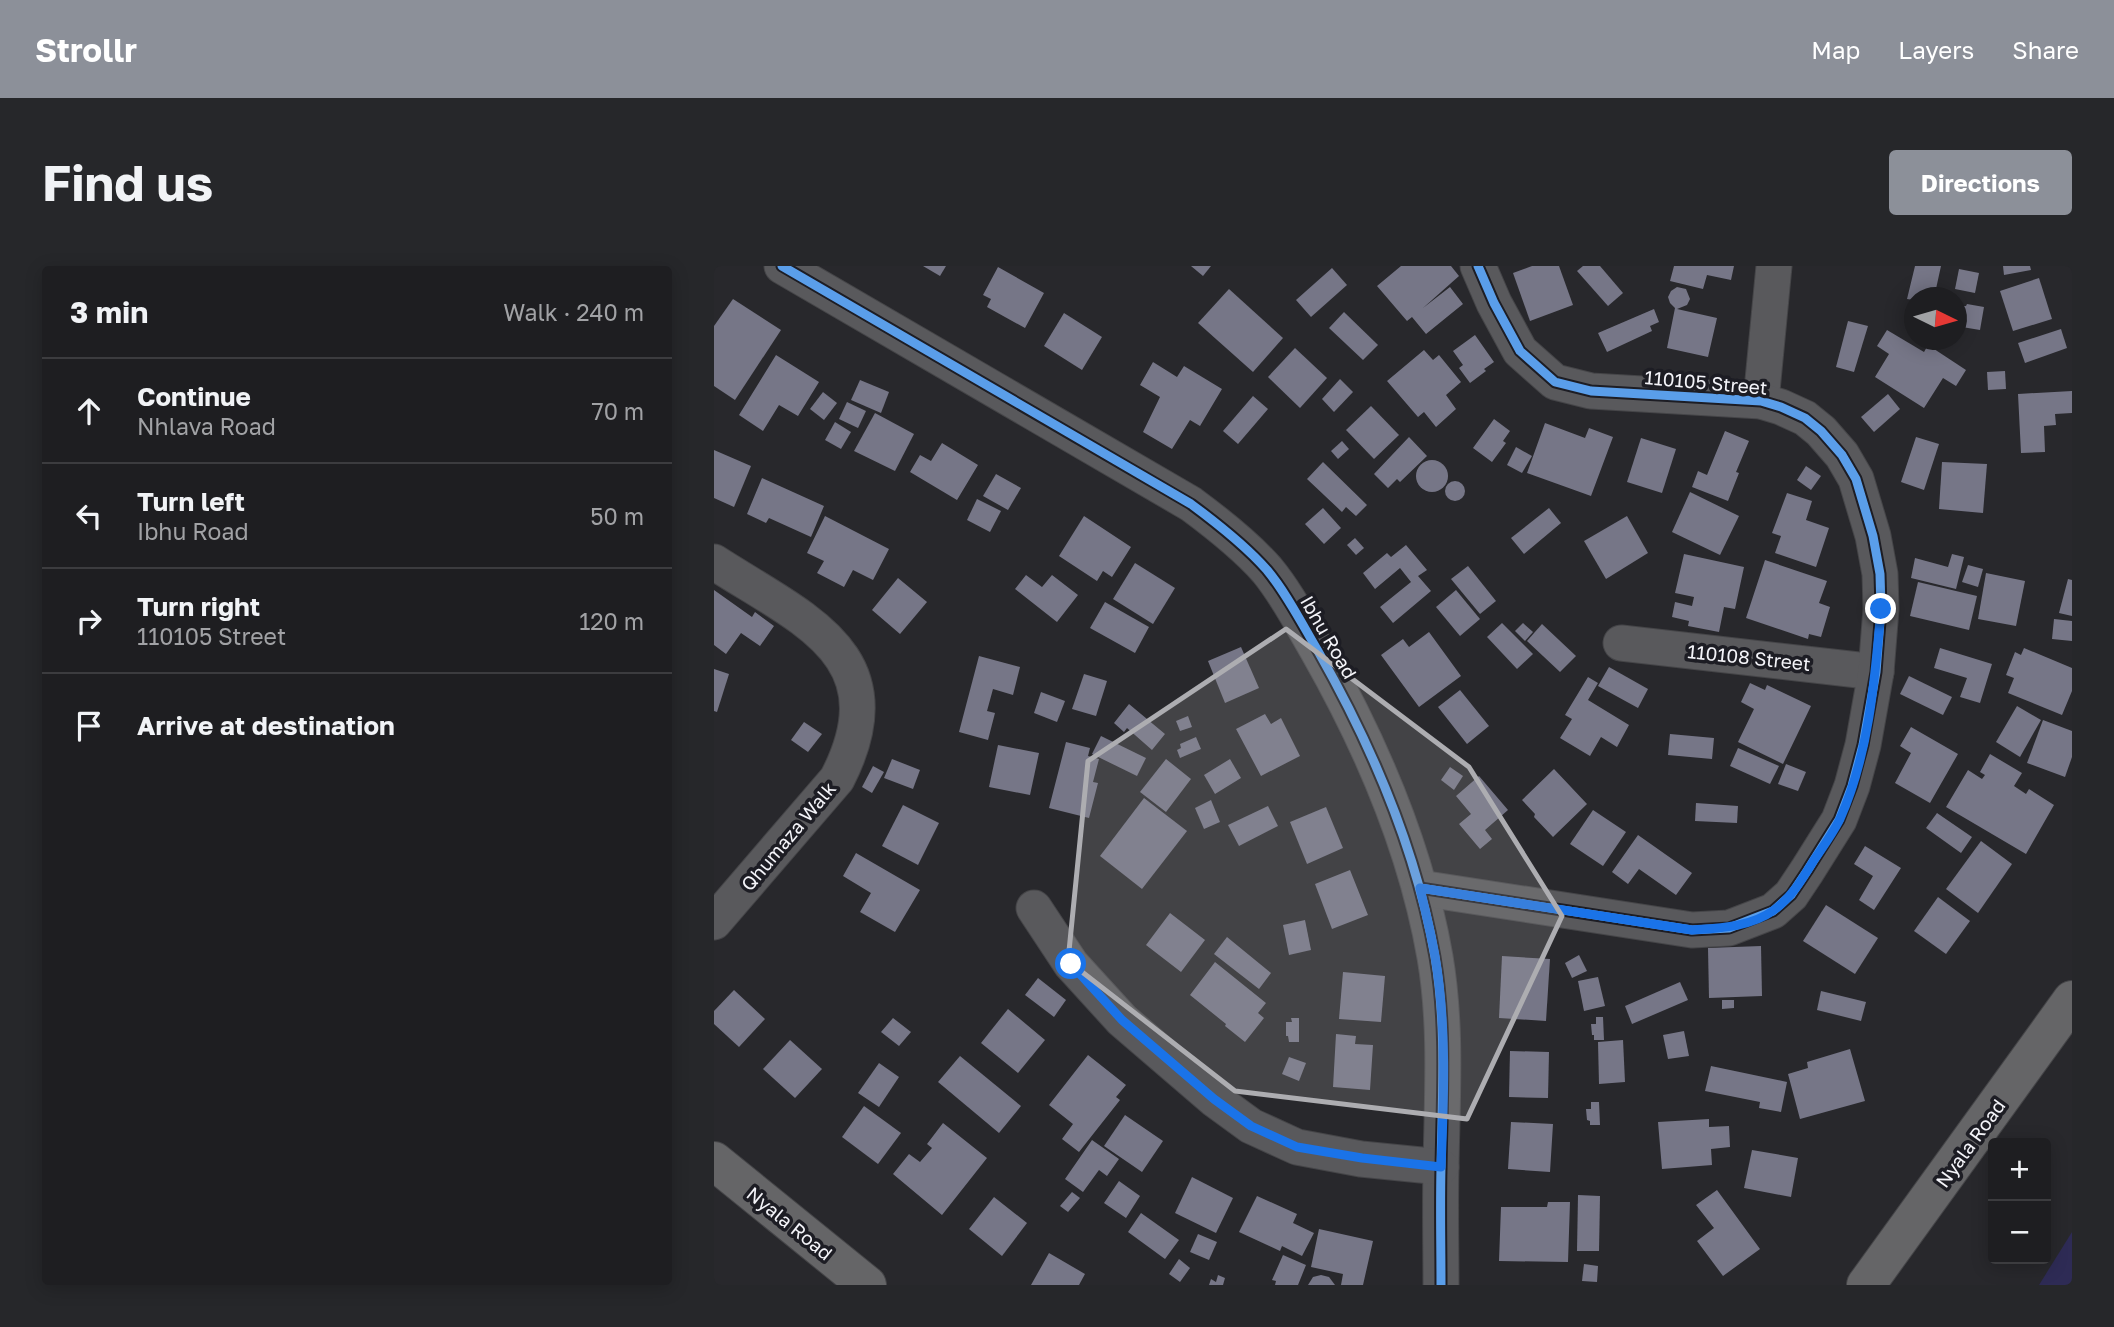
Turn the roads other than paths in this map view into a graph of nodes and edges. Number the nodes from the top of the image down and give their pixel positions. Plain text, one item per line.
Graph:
1 (782, 266) edge
2 (1478, 266) edge
3 (1773, 266) edge
4 (1761, 401) junction
5 (714, 562) edge
6 (1621, 643) dead end
7 (1876, 672) junction
8 (1420, 888) junction
9 (1034, 908) dead end
10 (714, 922) edge
11 (2069, 1013) edge
12 (714, 1161) edge
13 (1441, 1167) junction
14 (867, 1285) edge
15 (1441, 1285) edge
16 (1866, 1285) edge

1 - 8 street, Ibhu Road
2 - 4 street, 110105 Street
3 - 4 street
4 - 7 street, 110105 Street
5 - 10 street, Qhumaza Walk
6 - 7 street, 110108 Street
7 - 8 street, 110105 Street
8 - 13 street, Ibhu Road
9 - 13 street
11 - 16 street, Nyala Road
12 - 14 street, Nyala Road
13 - 15 street, Ibhu Road

